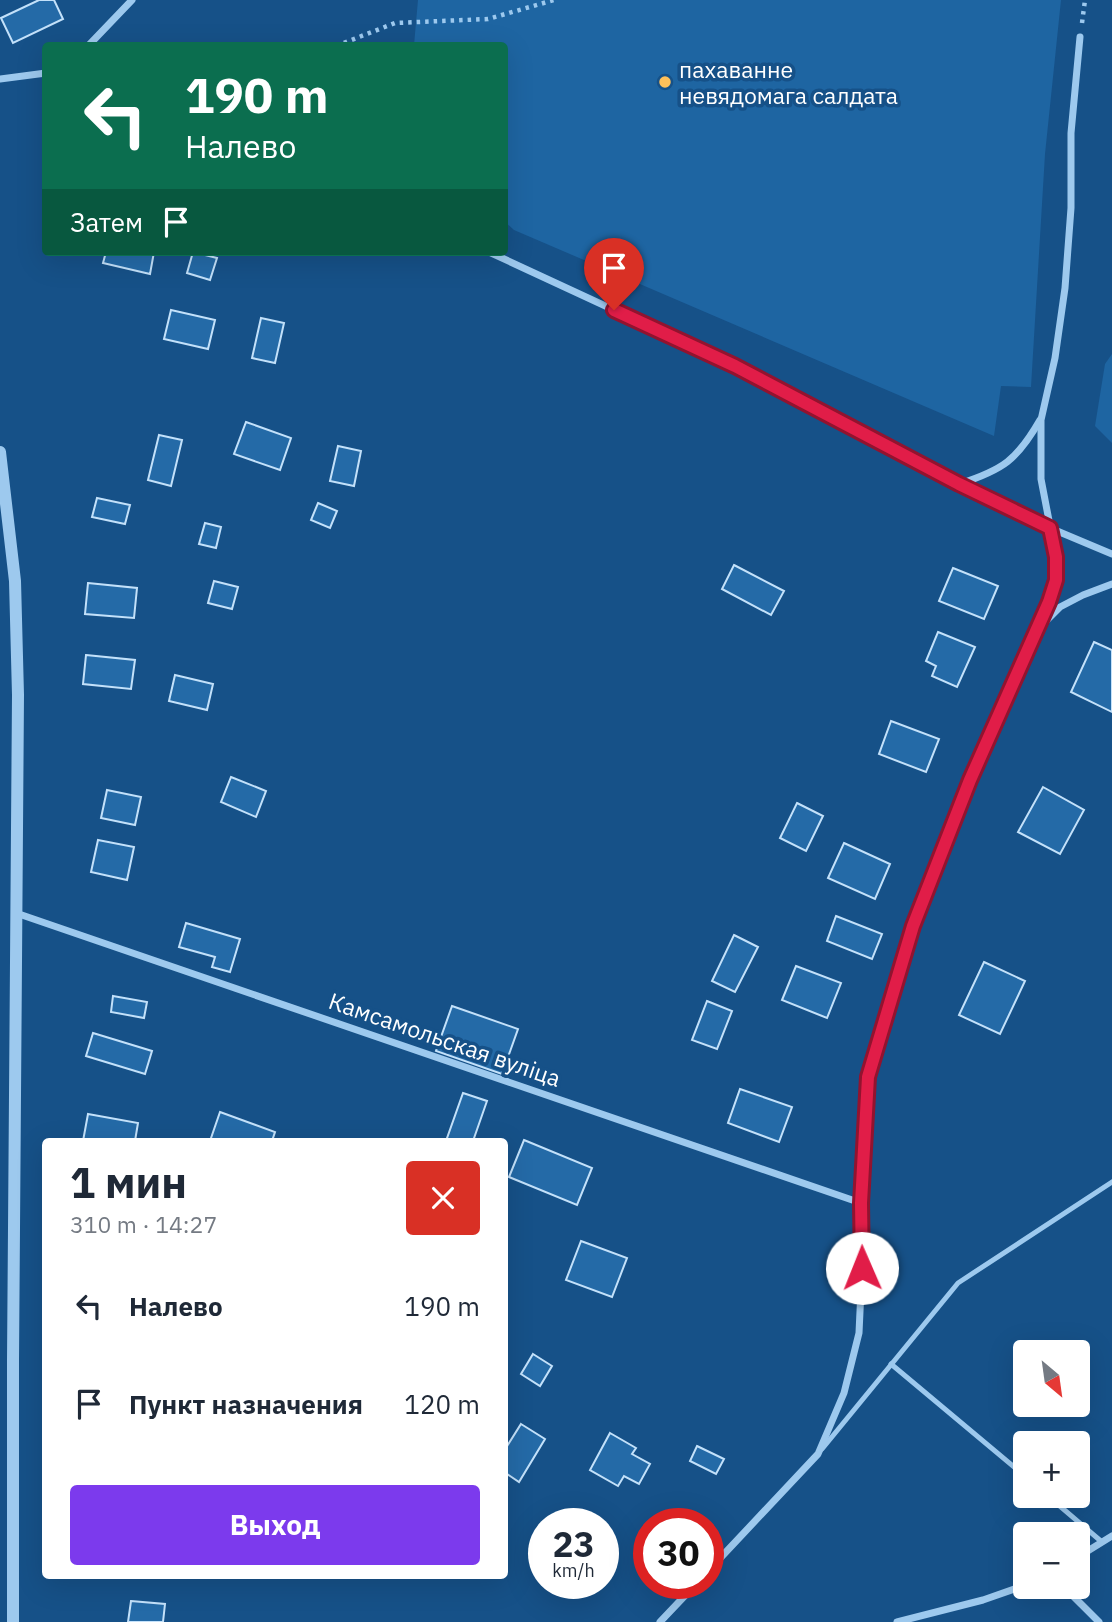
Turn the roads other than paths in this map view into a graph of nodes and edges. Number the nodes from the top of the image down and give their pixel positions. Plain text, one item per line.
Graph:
1 (132, 0) edge
2 (1080, 37) dead end
3 (92, 42) edge
4 (42, 74) edge
5 (0, 79) edge
6 (498, 256) edge
7 (1041, 420) junction
8 (0, 452) edge
9 (959, 484) junction
10 (1050, 528) junction
11 (1112, 554) edge
12 (1112, 583) edge
13 (1036, 631) junction
14 (15, 913) junction
15 (1112, 1182) edge
16 (861, 1203) junction
17 (891, 1364) junction
18 (818, 1454) junction
19 (1013, 1466) edge
20 (1062, 1508) edge
21 (1112, 1536) edge
22 (1102, 1542) junction
23 (1090, 1550) edge
24 (724, 1554) edge
25 (1013, 1590) edge
26 (682, 1599) edge
27 (1077, 1599) edge
28 (1099, 1620) edge
29 (13, 1622) edge
30 (660, 1622) edge
31 (897, 1622) edge

1 - 3 street
2 - 7 street
4 - 5 street
6 - 9 street
7 - 9 street
7 - 10 street
8 - 14 street
9 - 10 street
10 - 11 street
10 - 13 street
12 - 13 street
13 - 16 street
14 - 16 street, Камсамольская вуліца
14 - 29 street
15 - 17 lane
16 - 18 street
17 - 18 lane
17 - 19 lane
18 - 24 street
20 - 22 lane
21 - 22 street
22 - 23 street
25 - 31 street
26 - 30 street
27 - 28 street

